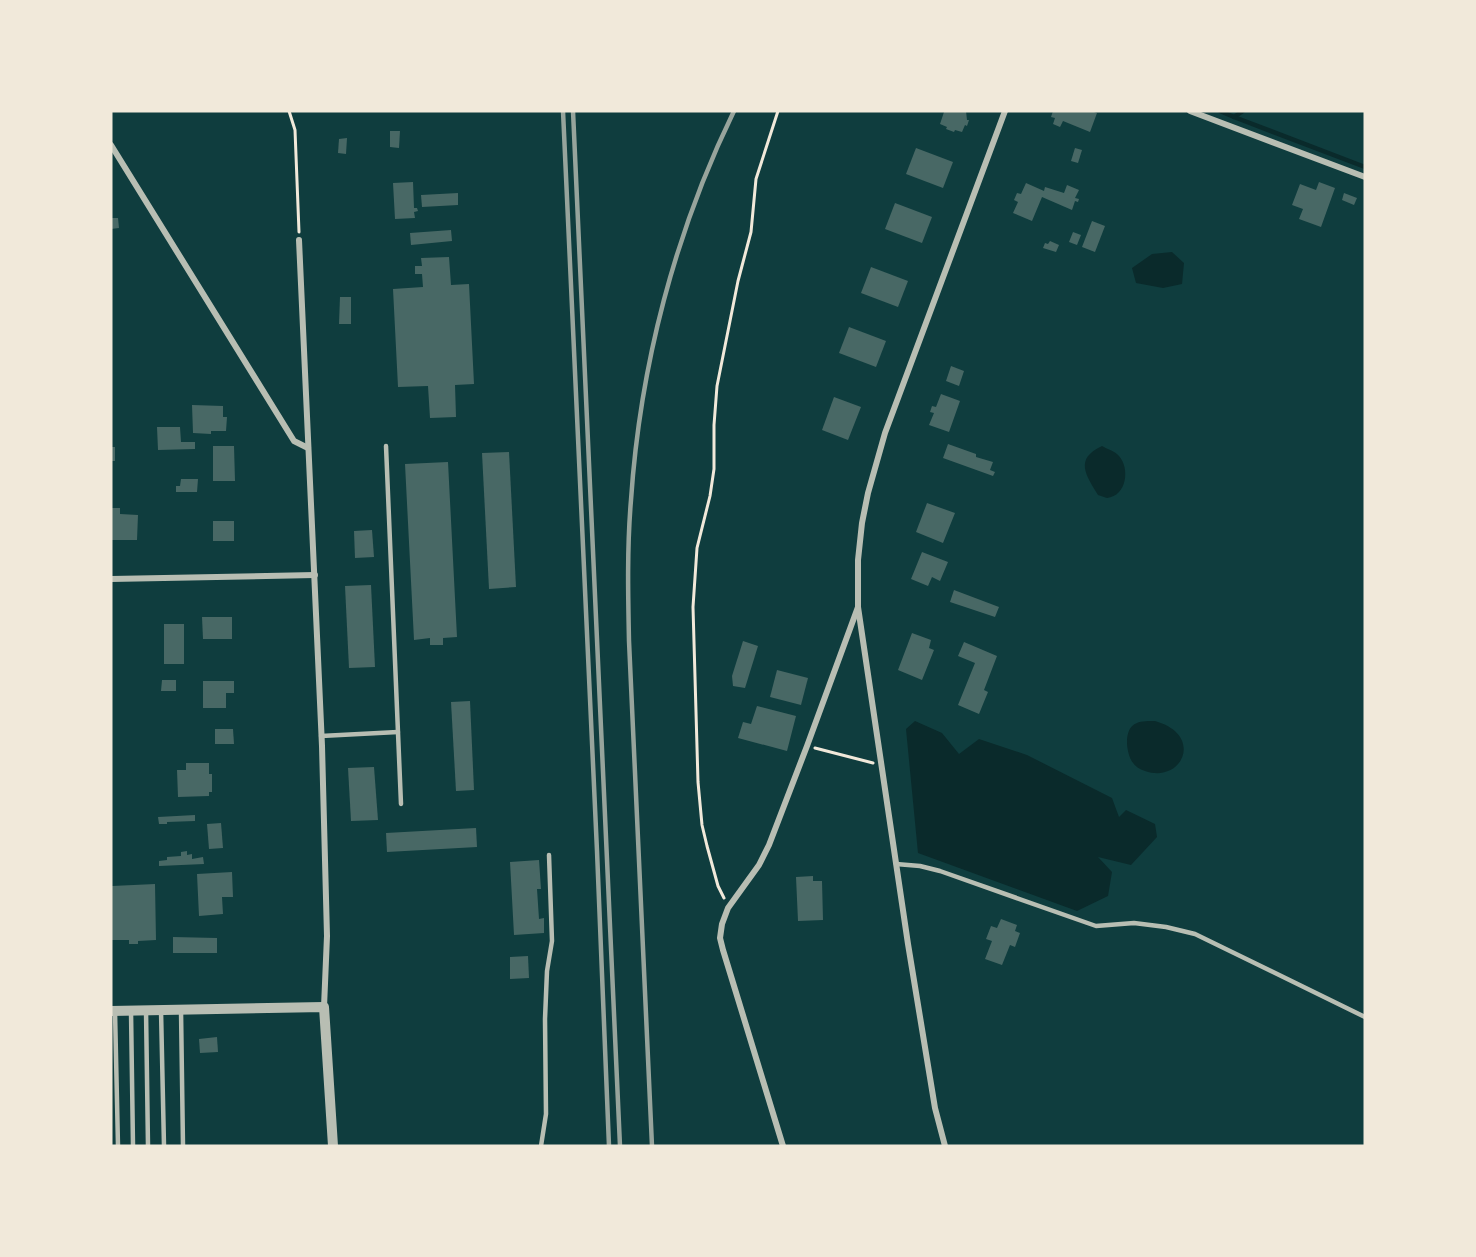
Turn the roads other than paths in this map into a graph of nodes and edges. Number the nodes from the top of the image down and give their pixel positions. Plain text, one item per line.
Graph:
1 (1005, 111) edge
2 (1190, 111) edge
3 (111, 145) edge
4 (1365, 177) edge
5 (299, 240) road end
6 (386, 446) dead end
7 (308, 448) junction
8 (315, 575) junction
9 (111, 579) edge
10 (858, 607) junction
11 (398, 732) junction
12 (321, 736) junction
13 (401, 804) dead end
14 (549, 855) dead end
15 (896, 864) junction
16 (324, 1007) junction
17 (146, 1010) junction
18 (161, 1010) junction
19 (181, 1010) junction
20 (113, 1011) edge
21 (131, 1011) junction
22 (1365, 1017) edge
23 (117, 1146) edge
24 (133, 1146) edge
25 (148, 1146) edge
26 (164, 1146) edge
27 (183, 1146) edge
28 (333, 1146) edge
29 (541, 1146) edge
30 (783, 1146) edge
31 (945, 1146) edge

1 - 10 street
2 - 4 street
3 - 7 street
5 - 7 street
6 - 11 lane
7 - 8 street
8 - 9 street
8 - 12 street
10 - 15 street
10 - 30 street
11 - 12 lane
11 - 13 lane
12 - 16 street
14 - 29 lane
15 - 22 lane
15 - 31 street
16 - 19 street
16 - 28 street
17 - 18 street
17 - 21 street
17 - 25 lane
18 - 19 street
18 - 26 lane
19 - 27 lane
20 - 21 street
20 - 23 lane
21 - 24 lane

